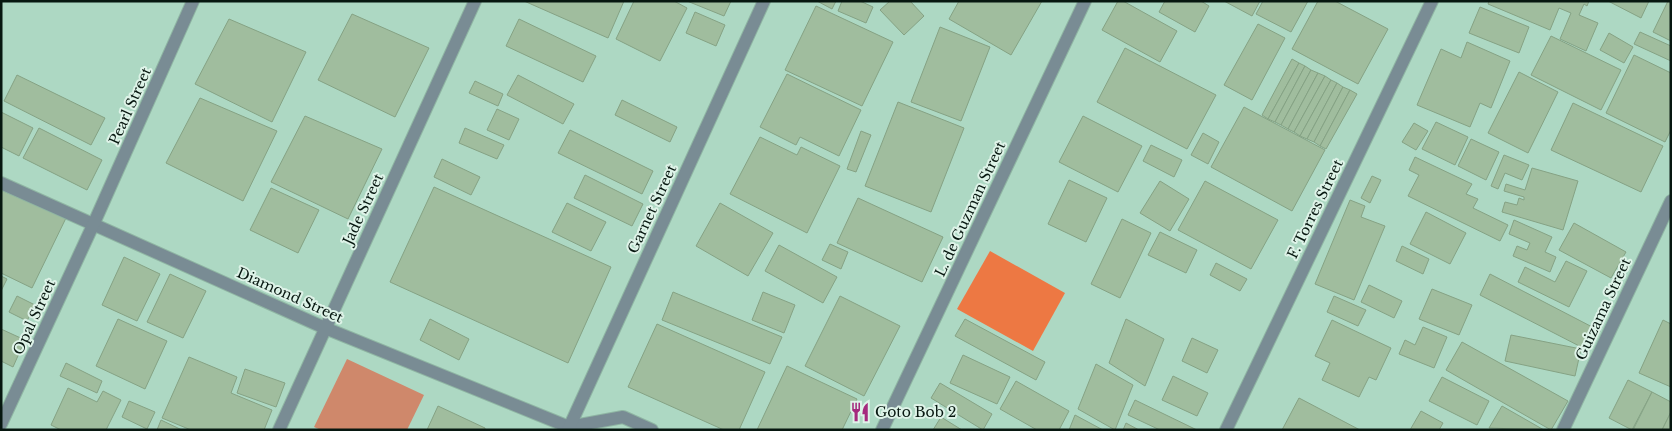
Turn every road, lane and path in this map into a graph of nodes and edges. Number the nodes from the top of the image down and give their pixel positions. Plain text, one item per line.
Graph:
1 (193, 1) edge
2 (475, 1) edge
3 (764, 1) edge
4 (1085, 1) edge
5 (1432, 1) edge
6 (1, 183) edge
7 (1671, 201) edge
8 (94, 223) junction
9 (325, 328) junction
10 (1, 424) edge
11 (569, 429) edge
12 (279, 430) edge
13 (652, 430) edge
14 (882, 430) edge
15 (1226, 430) edge
16 (1563, 430) edge

1 - 8 street, Pearl Street
2 - 9 street, Jade Street
3 - 11 street, Garnet Street
4 - 14 street, L. de Guzman Street
5 - 15 street, F. Torres Street
6 - 8 street, Diamond Street
7 - 16 street, Guizama Street
8 - 9 street, Diamond Street
8 - 10 street, Opal Street
9 - 11 street, Diamond Street
9 - 12 street, Jade Street
11 - 13 street

